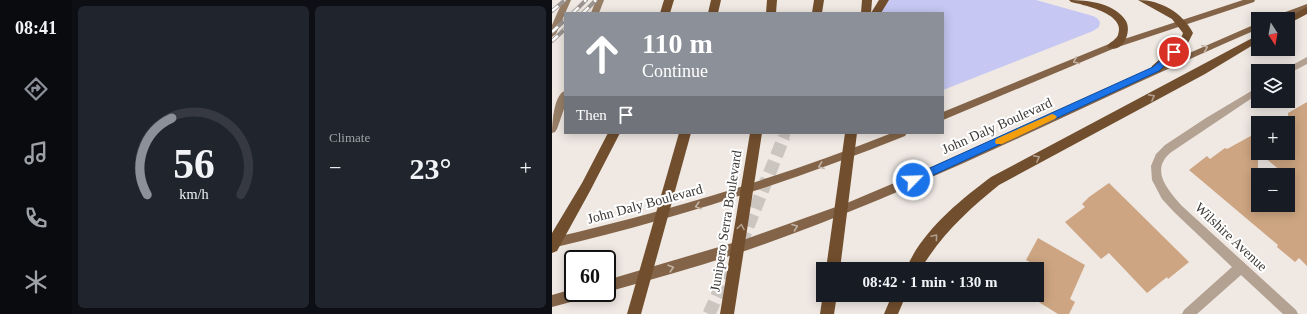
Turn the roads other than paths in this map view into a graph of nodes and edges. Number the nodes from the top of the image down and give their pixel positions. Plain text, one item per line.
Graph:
1 (567, 0) edge
2 (600, 0) edge
3 (670, 0) edge
4 (716, 0) edge
5 (772, 0) edge
6 (819, 0) edge
7 (867, 0) edge
8 (884, 0) edge
9 (1074, 0) edge
10 (1143, 0) edge
11 (1251, 0) edge
12 (1307, 6) edge
13 (1307, 10) edge
14 (595, 12) edge
15 (665, 12) edge
16 (713, 12) edge
17 (771, 12) edge
18 (817, 12) edge
19 (866, 12) edge
20 (877, 12) edge
21 (1292, 12) edge
22 (1295, 17) edge
23 (1181, 23) junction
24 (1251, 29) edge
25 (552, 34) edge
26 (1251, 42) edge
27 (1112, 46) junction
28 (1307, 60) edge
29 (1295, 67) edge
30 (1156, 69) junction
31 (1251, 94) edge
32 (564, 97) edge
33 (944, 116) edge
34 (552, 129) edge
35 (613, 134) edge
36 (685, 134) edge
37 (756, 134) edge
38 (850, 134) edge
39 (900, 134) edge
40 (552, 244) edge
41 (834, 262) edge
42 (918, 262) edge
43 (1241, 267) junction
44 (616, 284) edge
45 (564, 298) edge
46 (552, 301) edge
47 (829, 302) edge
48 (896, 302) edge
49 (634, 314) edge
50 (726, 314) edge
51 (827, 314) edge
52 (891, 314) edge
53 (1188, 314) edge
54 (1292, 314) edge

1 - 25 main road
2 - 14 main road
3 - 15 highway
4 - 16 highway
5 - 17 highway
6 - 18 highway
7 - 19 highway
8 - 20 highway
9 - 27 highway
10 - 23 highway
11 - 23 main road, John Daly Boulevard
12 - 21 main road
13 - 22 highway
23 - 27 main road, John Daly Boulevard
23 - 30 highway
30 -> 24 main road, John Daly Boulevard
42 -> 26 highway
27 -> 33 main road, John Daly Boulevard
28 - 29 street
44 -> 30 main road, John Daly Boulevard
31 - 43 street, Wilshire Avenue
32 - 34 main road
35 - 40 highway
36 - 49 highway
50 -> 37 highway, Junipero Serra Boulevard
38 - 41 highway
39 -> 40 main road, John Daly Boulevard
43 - 53 street
43 - 54 street, Wilshire Avenue
45 - 46 main road
47 - 51 highway
48 - 52 highway

